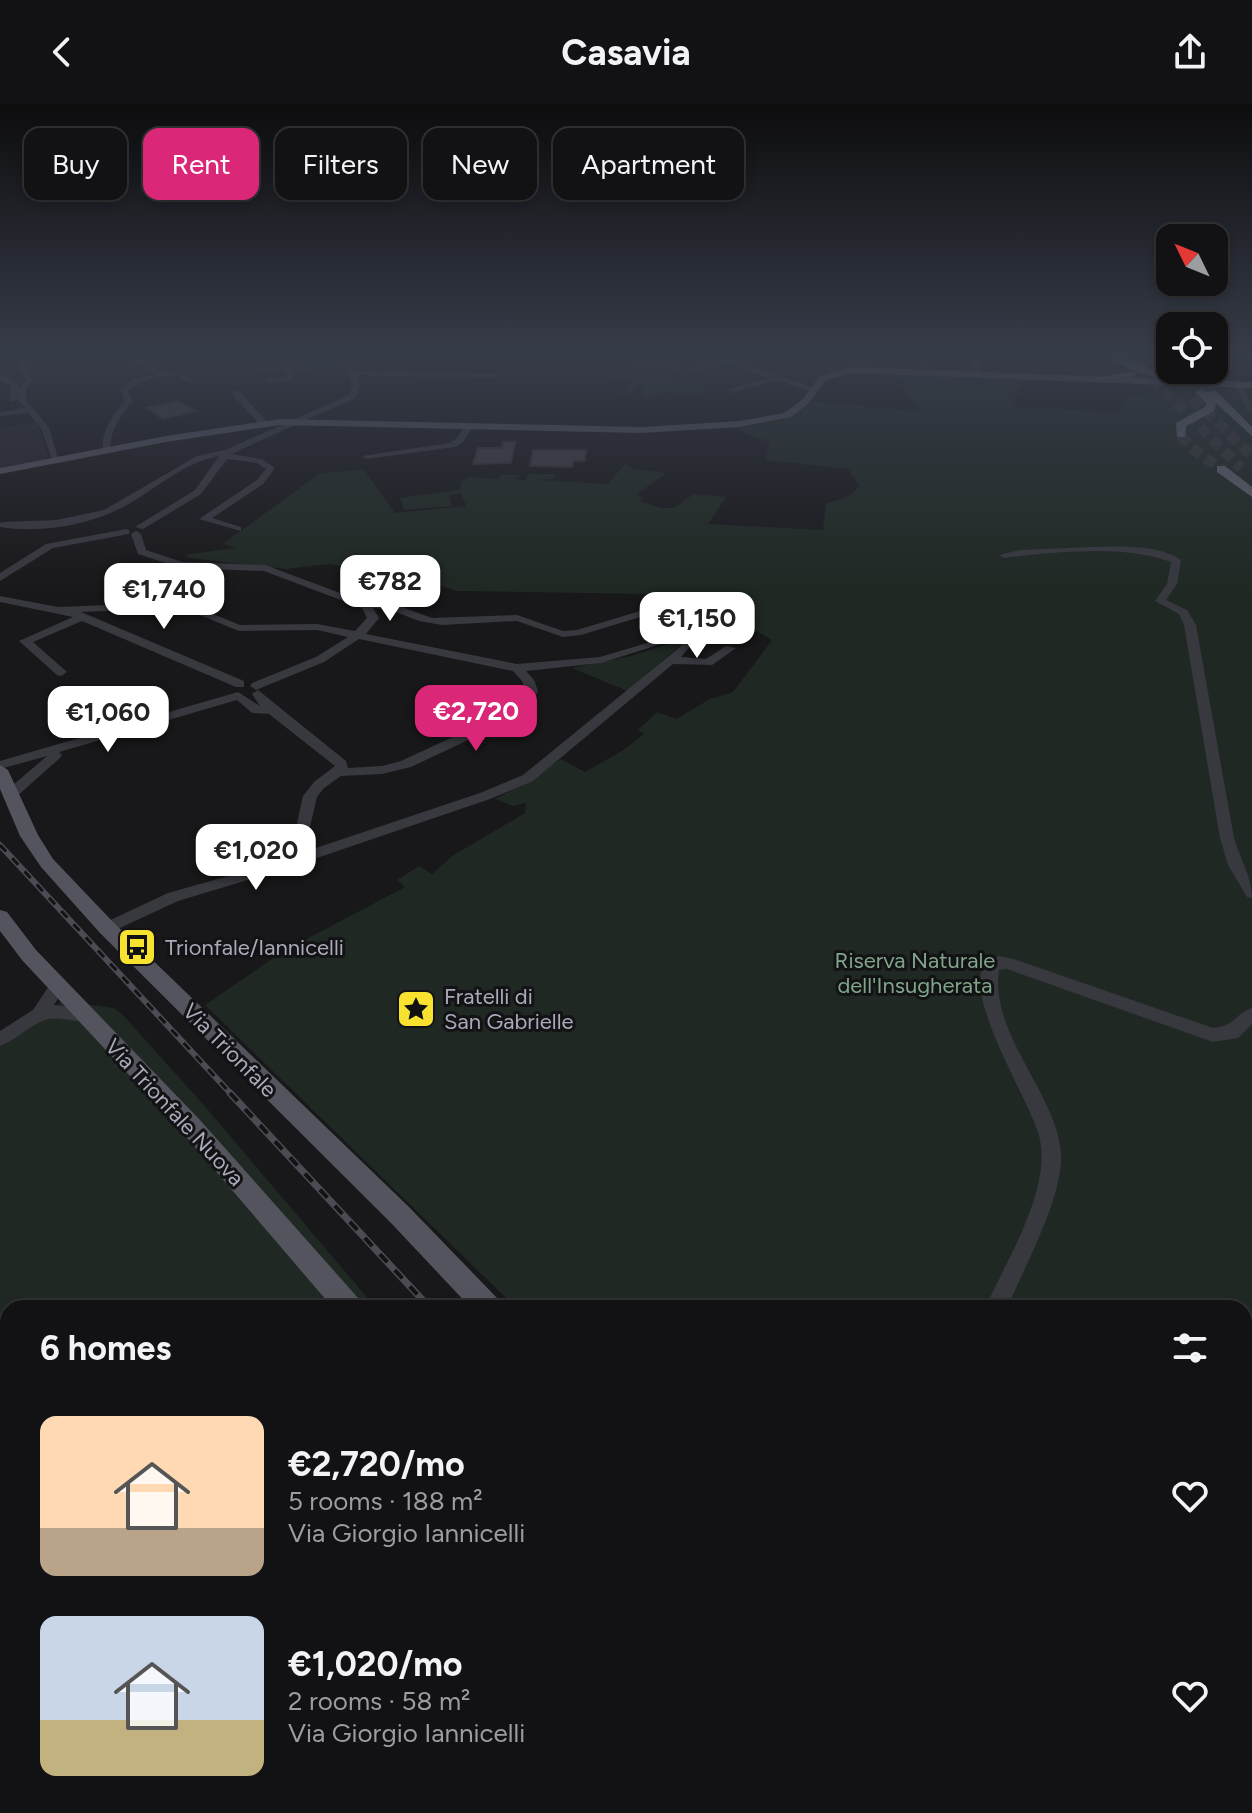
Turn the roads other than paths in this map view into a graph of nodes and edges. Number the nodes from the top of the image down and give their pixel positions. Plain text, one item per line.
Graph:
1 (47, 435) edge
2 (109, 435) edge
3 (211, 435) edge
4 (253, 435) edge
5 (463, 435) edge
6 (107, 450) junction
7 (225, 454) junction
8 (366, 456) dead end
9 (56, 460) junction
10 (1241, 468) tunnel mouth
11 (1221, 469) tunnel mouth
12 (0, 471) edge
13 (1252, 481) edge
14 (1252, 493) edge
15 (99, 519) dead end
16 (3, 525) dead end
17 (28, 525) junction
18 (238, 529) dead end
19 (134, 531) junction
20 (1004, 555) dead end
21 (0, 578) edge
22 (0, 599) edge
23 (366, 606) junction
24 (68, 610) junction
25 (81, 617) junction
26 (679, 632) junction
27 (356, 635) junction
28 (730, 648) dead end
29 (670, 660) junction
30 (517, 668) junction
31 (61, 672) dead end
32 (257, 690) junction
33 (240, 693) junction
34 (272, 710) junction
35 (70, 746) junction
36 (0, 768) edge
37 (338, 772) junction
38 (11, 794) junction
39 (289, 858) junction
40 (1252, 893) edge
41 (0, 917) edge
42 (107, 928) junction
43 (57, 987) junction
44 (1252, 1014) edge
45 (39, 1015) junction
46 (84, 1015) junction
47 (0, 1039) edge
48 (343, 1300) edge
49 (481, 1300) edge
50 (999, 1300) edge

1 - 9 street
2 - 6 street
3 - 6 main road
4 - 7 street
5 - 8 street
6 - 9 main road
7 - 17 street
7 - 18 street
7 - 19 street
9 - 12 main road
10 - 13 highway
11 - 14 highway
15 - 17 street
16 - 17 street
19 - 21 street
19 - 23 street
20 - 40 street
22 - 24 street
23 - 26 street
23 - 27 street
24 - 25 street
24 - 27 street
25 - 31 street
25 - 33 street
26 - 29 street
26 - 30 street
27 - 30 street
27 - 32 street
28 - 29 street
29 - 39 street
30 - 37 street
32 - 33 street
32 - 34 street
33 - 34 street
33 - 35 street
34 - 37 street
35 - 36 street
35 - 38 street
36 - 38 main road, Via Trionfale
37 - 39 street
38 - 42 main road, Via Trionfale
39 - 42 street
41 - 43 main road, Via Trionfale Nuova
42 - 49 main road, Via Trionfale
43 - 45 street
43 - 46 main road, Via Trionfale Nuova
44 - 50 street
45 - 46 street
45 - 47 street
46 - 48 main road, Via Trionfale Nuova

